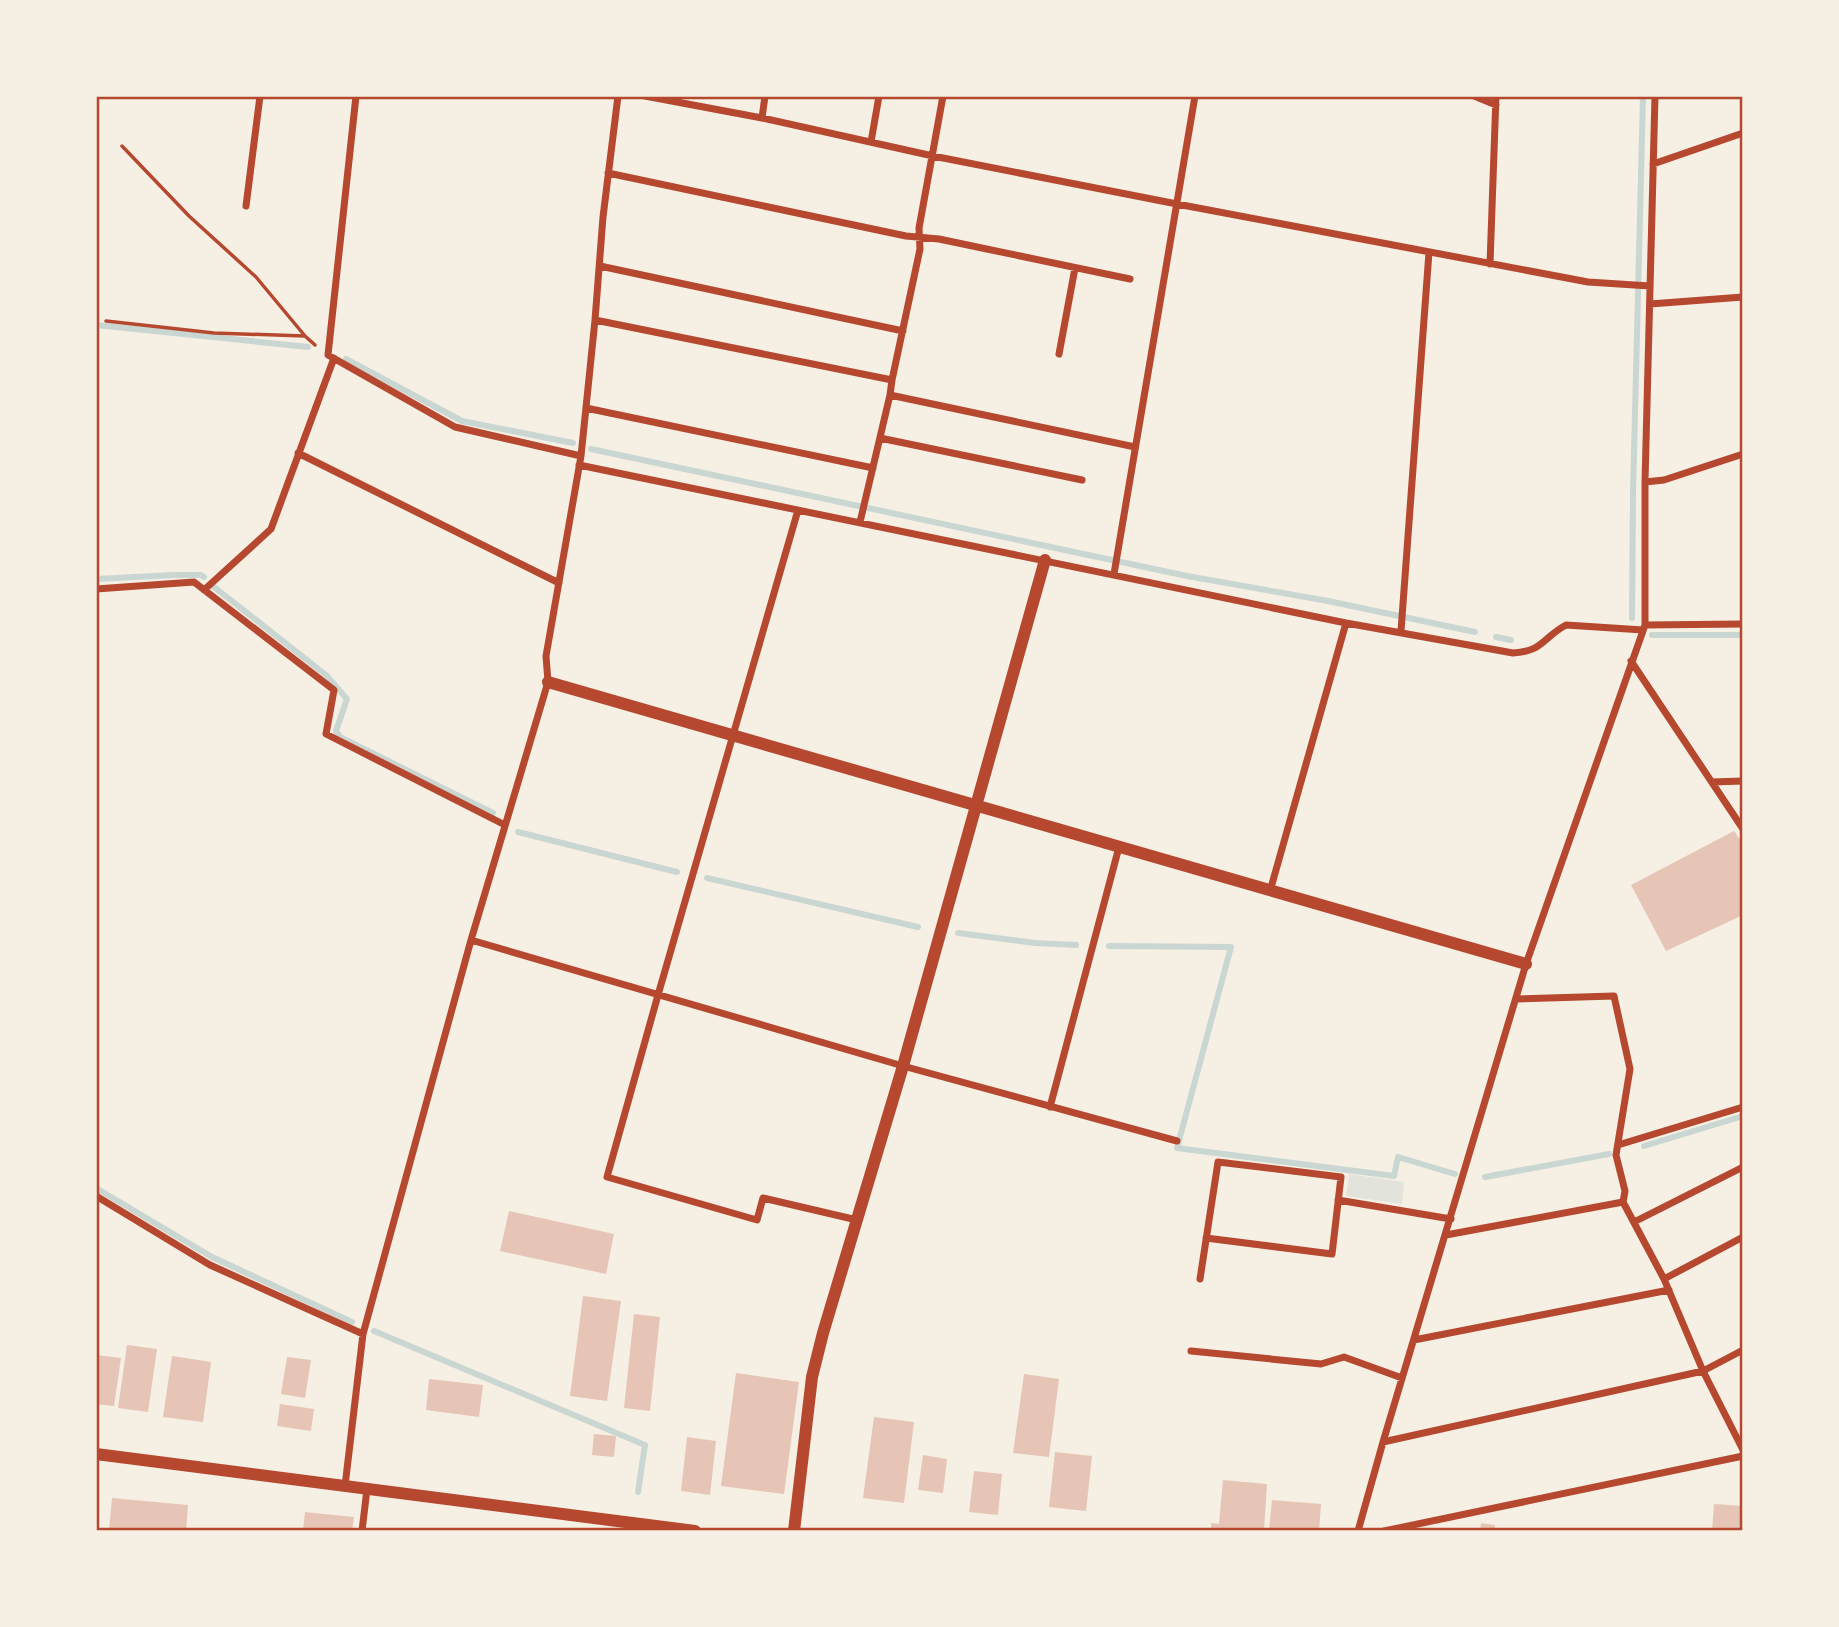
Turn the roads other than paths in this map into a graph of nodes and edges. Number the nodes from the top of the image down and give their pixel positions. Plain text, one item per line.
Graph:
1 (260, 96) edge
2 (356, 96) edge
3 (618, 96) edge
4 (645, 96) edge
5 (765, 96) edge
6 (879, 96) edge
7 (943, 96) edge
8 (1195, 96) edge
9 (1474, 96) edge
10 (1496, 96) edge
11 (1655, 96) edge
12 (1496, 105) junction
13 (762, 118) junction
14 (1743, 133) edge
15 (871, 142) junction
16 (933, 156) junction
17 (1653, 164) junction
18 (608, 173) junction
19 (1177, 204) junction
20 (246, 206) dead end
21 (920, 238) junction
22 (1429, 252) junction
23 (1490, 264) junction
24 (600, 266) junction
25 (1075, 268) junction
26 (1130, 279) dead end
27 (1645, 286) junction
28 (1743, 297) edge
29 (1650, 304) junction
30 (595, 320) junction
31 (903, 331) junction
32 (1059, 354) dead end
33 (331, 357) junction
34 (892, 380) junction
35 (890, 395) junction
36 (586, 408) junction
37 (880, 438) junction
38 (1135, 447) junction
39 (298, 453) junction
40 (1743, 454) edge
41 (581, 456) junction
42 (579, 465) junction
43 (873, 468) junction
44 (1082, 480) dead end
45 (1645, 482) junction
46 (798, 510) junction
47 (860, 522) junction
48 (1045, 561) junction
49 (1114, 574) junction
50 (559, 583) junction
51 (96, 589) edge
52 (204, 590) junction
53 (1346, 623) junction
54 (1743, 624) edge
55 (1644, 627) junction
56 (1401, 631) junction
57 (1631, 661) junction
58 (548, 682) junction
59 (733, 735) junction
60 (1743, 781) edge
61 (1712, 782) junction
62 (975, 805) junction
63 (505, 825) junction
64 (1743, 829) edge
65 (1119, 847) junction
66 (1270, 891) junction
67 (471, 940) junction
68 (1527, 964) junction
69 (658, 995) junction
70 (1516, 999) junction
71 (903, 1066) junction
72 (1050, 1107) junction
73 (1743, 1107) edge
74 (1177, 1141) dead end
75 (1618, 1146) junction
76 (1743, 1167) edge
77 (96, 1196) edge
78 (1338, 1200) junction
79 (1623, 1202) junction
80 (1451, 1219) junction
81 (857, 1220) junction
82 (1634, 1222) junction
83 (1446, 1236) junction
84 (1743, 1237) edge
85 (1206, 1238) junction
86 (1199, 1279) dead end
87 (1664, 1279) junction
88 (1669, 1290) junction
89 (363, 1334) junction
90 (1414, 1340) junction
91 (1743, 1350) edge
92 (1191, 1351) dead end
93 (1703, 1371) junction
94 (1402, 1378) junction
95 (1383, 1441) junction
96 (1743, 1450) edge
97 (96, 1454) edge
98 (1743, 1456) edge
99 (345, 1487) junction
100 (367, 1489) junction
101 (362, 1531) edge
102 (695, 1531) edge
103 (794, 1531) edge
104 (1358, 1531) edge
105 (1384, 1531) edge

1 - 20 street
2 - 33 street
3 - 18 street
4 - 13 street
5 - 13 street
6 - 15 street
7 - 16 street
8 - 19 street
9 - 12 street
10 - 12 street
11 - 17 street
12 - 23 street
13 - 15 street
14 - 17 street
15 - 16 street
16 - 19 street
16 - 21 street
17 - 27 street
18 - 21 street
18 - 24 street
19 - 22 street
19 - 38 street
21 - 25 street
21 - 31 street
22 - 23 street
22 - 56 street
23 - 27 street
24 - 30 street
24 - 31 street
25 - 26 street
25 - 32 street
27 - 29 street
28 - 29 street
29 - 45 street
30 - 34 street
30 - 36 street
31 - 34 street
33 - 39 street
33 - 41 street
34 - 35 street
35 - 37 street
35 - 38 street
36 - 41 street
36 - 43 street
37 - 43 street
37 - 44 street
38 - 49 street
39 - 50 street
39 - 52 street
40 - 45 street
41 - 42 street
42 - 46 street
42 - 50 street
43 - 47 street
45 - 55 street
46 - 47 street
46 - 59 street
47 - 48 street
48 - 49 street
48 - 62 street
49 - 53 street
50 - 58 street
51 - 52 street
52 - 63 street
53 - 56 street
53 - 66 street
54 - 55 street
55 - 56 street
55 - 57 street
57 - 61 street
57 - 68 street
58 - 59 street
58 - 63 street
59 - 62 street
59 - 69 street
60 - 61 street
61 - 64 street
62 - 65 street
62 - 71 street
63 - 67 street
65 - 66 street
65 - 72 street
66 - 68 street
67 - 69 street
67 - 89 street
68 - 70 street
69 - 71 street
69 - 81 street
70 - 75 street
70 - 80 street
71 - 72 street
71 - 81 street
72 - 74 street
73 - 75 street
75 - 79 street
76 - 82 street
77 - 89 street
78 - 80 street
78 - 85 street
78 - 85 street
79 - 82 street
79 - 83 street
80 - 83 street
81 - 103 street
82 - 87 street
83 - 90 street
84 - 87 street
85 - 86 street
87 - 88 street
88 - 90 street
88 - 93 street
89 - 99 street
90 - 94 street
91 - 93 street
92 - 94 street
93 - 95 street
93 - 96 street
94 - 95 street
95 - 104 street
97 - 99 street
98 - 105 street
99 - 100 street
100 - 101 street
100 - 102 street

